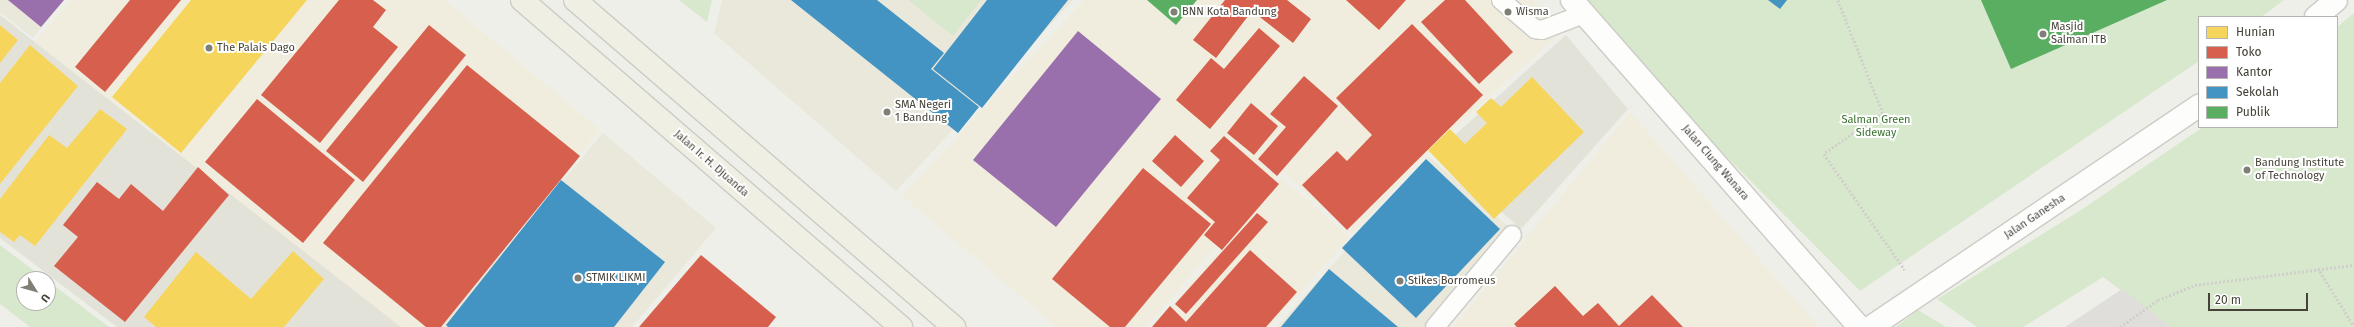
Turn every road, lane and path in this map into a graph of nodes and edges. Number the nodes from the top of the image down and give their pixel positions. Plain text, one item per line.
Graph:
1 (522, 0) edge
2 (575, 0) edge
3 (1501, 0) edge
4 (1838, 0) edge
5 (2336, 0) edge
6 (1578, 7) edge
7 (2317, 16) edge
8 (2198, 107) edge
9 (1512, 235) dead end
10 (2354, 264) edge
11 (2318, 268) junction
12 (1921, 294) junction
13 (2354, 326) edge
14 (901, 327) edge
15 (954, 327) edge
16 (1435, 327) edge
17 (1859, 327) edge
18 (1871, 327) edge
19 (2120, 327) edge

1 - 14 main road, Jalan Ir. H. Djuanda
2 - 15 main road
3 - 6 lane
4 - 12 path
5 - 7 street
6 - 17 street, Jalan Ciung Wanara
8 - 12 street, Jalan Ganesha
9 - 16 lane
10 - 11 path
11 - 13 path
11 - 19 path
12 - 18 street, Jalan Ganesha

